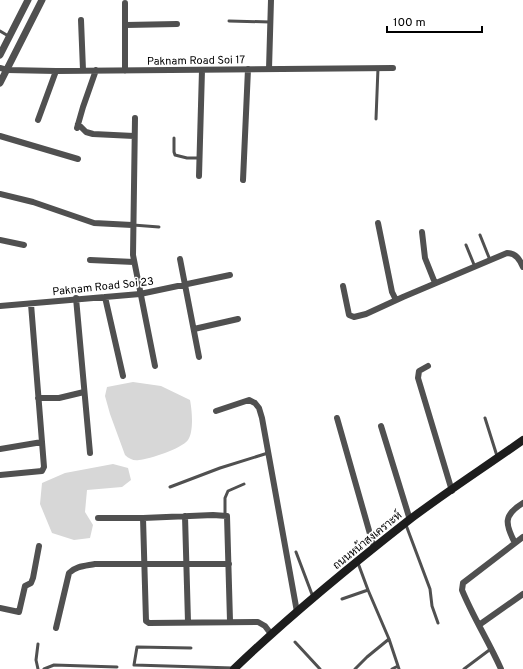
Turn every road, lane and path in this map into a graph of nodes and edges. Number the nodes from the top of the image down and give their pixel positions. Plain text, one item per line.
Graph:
1 (28, 0) edge
2 (42, 0) edge
3 (271, 0) edge
4 (125, 3) dead end
5 (82, 20) dead end
6 (229, 21) dead end
7 (270, 22) junction
8 (177, 24) dead end
9 (126, 25) junction
10 (0, 31) edge
11 (10, 37) junction
12 (0, 55) edge
13 (378, 68) junction
14 (393, 68) dead end
15 (3, 69) edge
16 (248, 69) junction
17 (269, 69) junction
18 (83, 70) junction
19 (96, 70) junction
20 (125, 70) junction
21 (202, 70) junction
22 (56, 71) junction
23 (0, 83) edge
24 (135, 118) dead end
25 (376, 119) dead end
26 (38, 120) dead end
27 (0, 136) edge
28 (134, 136) junction
29 (174, 138) dead end
30 (199, 158) junction
31 (78, 159) dead end
32 (199, 176) dead end
33 (243, 180) dead end
34 (0, 194) edge
35 (378, 223) dead end
36 (132, 225) junction
37 (159, 227) dead end
38 (422, 232) dead end
39 (480, 235) dead end
40 (0, 240) edge
41 (466, 244) dead end
42 (24, 245) dead end
43 (180, 259) dead end
44 (90, 260) dead end
45 (490, 260) junction
46 (134, 262) junction
47 (475, 266) junction
48 (523, 267) edge
49 (230, 275) dead end
50 (435, 283) junction
51 (185, 285) junction
52 (343, 286) dead end
53 (140, 294) junction
54 (105, 297) junction
55 (76, 298) junction
56 (396, 300) junction
57 (30, 304) junction
58 (0, 306) edge
59 (238, 319) dead end
60 (194, 329) junction
61 (199, 357) dead end
62 (155, 366) dead end
63 (428, 366) dead end
64 (123, 376) dead end
65 (84, 392) junction
66 (38, 398) junction
67 (216, 411) dead end
68 (337, 418) dead end
69 (486, 418) dead end
70 (381, 426) dead end
71 (523, 441) edge
72 (42, 442) junction
73 (0, 449) edge
74 (90, 453) dead end
75 (268, 453) junction
76 (497, 458) junction
77 (0, 475) edge
78 (244, 484) dead end
79 (170, 487) dead end
80 (452, 491) junction
81 (523, 504) edge
82 (225, 515) junction
83 (185, 516) junction
84 (98, 518) dead end
85 (143, 518) junction
86 (408, 522) junction
87 (523, 537) edge
88 (515, 543) junction
89 (39, 546) dead end
90 (374, 548) junction
91 (296, 552) dead end
92 (358, 561) junction
93 (186, 564) junction
94 (229, 564) junction
95 (144, 565) junction
96 (368, 590) junction
97 (523, 594) edge
98 (314, 598) junction
99 (342, 599) dead end
100 (0, 608) edge
101 (298, 612) junction
102 (188, 622) junction
103 (230, 622) junction
104 (438, 623) dead end
105 (479, 625) junction
106 (56, 628) dead end
107 (271, 634) junction
108 (389, 639) junction
109 (295, 642) dead end
110 (38, 644) dead end
111 (191, 648) dead end
112 (492, 648) junction
113 (117, 667) dead end
114 (234, 668) edge
115 (398, 668) edge
116 (38, 669) edge
117 (44, 669) edge
118 (320, 669) edge
119 (354, 669) edge
120 (392, 669) edge
121 (464, 669) edge
122 (501, 669) edge

1 - 11 street
2 - 15 street
3 - 7 street
4 - 9 street
5 - 18 street
6 - 7 lane
7 - 17 street
8 - 9 street
9 - 20 street
10 - 11 lane
11 - 12 street
13 - 14 street, Paknam Road Soi 17
13 - 17 street, Paknam Road Soi 17
13 - 25 lane
15 - 22 street, Paknam Road Soi 17
15 - 23 street
16 - 17 street, Paknam Road Soi 17
16 - 21 street, Paknam Road Soi 17
16 - 33 street
18 - 19 street, Paknam Road Soi 17
18 - 22 street, Paknam Road Soi 17
19 - 20 street, Paknam Road Soi 17
19 - 28 street
20 - 21 street, Paknam Road Soi 17
21 - 30 street
22 - 26 street
24 - 28 street
27 - 31 street
28 - 36 street
29 - 30 lane
30 - 32 street
34 - 36 street
35 - 56 street
36 - 37 lane
36 - 46 street
38 - 50 street
39 - 45 lane
40 - 42 street
41 - 47 lane
43 - 51 street
44 - 46 street
45 - 47 street
45 - 48 street
46 - 53 street
47 - 50 street
49 - 51 street, Paknam Road Soi 23
50 - 56 street
51 - 53 street, Paknam Road Soi 23
51 - 60 street
52 - 56 street
53 - 54 street, Paknam Road Soi 23
53 - 62 street
54 - 55 street, Paknam Road Soi 23
54 - 64 street
55 - 57 street, Paknam Road Soi 23
55 - 65 street
57 - 58 street, Paknam Road Soi 23
57 - 66 street
59 - 60 street
60 - 61 street
63 - 80 street
65 - 66 street
65 - 74 street
66 - 72 street
67 - 75 street
68 - 90 street
69 - 76 lane
70 - 86 street
71 - 76 main road, ถนนหน้าสงเคราะห์
72 - 73 street
72 - 77 street
75 - 79 lane
75 - 101 street
76 - 80 main road, ถนนหน้าสงเคราะห์
78 - 82 lane
80 - 86 main road, ถนนหน้าสงเคราะห์
81 - 88 street
82 - 83 street
82 - 94 street
83 - 85 street
83 - 93 street
84 - 85 street
85 - 95 street
86 - 90 main road, ถนนหน้าสงเคราะห์
86 - 104 lane
87 - 88 street
88 - 105 street
89 - 100 street
90 - 92 main road, ถนนหน้าสงเคราะห์
91 - 98 lane
92 - 96 lane
92 - 98 main road, ถนนหน้าสงเคราะห์
93 - 94 street
93 - 95 street
93 - 102 street
94 - 103 street
95 - 102 street
95 - 106 street
96 - 99 lane
96 - 108 lane
97 - 105 street
98 - 101 main road, ถนนหน้าสงเคราะห์
101 - 107 main road, ถนนหน้าสงเคราะห์
102 - 103 street
103 - 107 street
105 - 112 street
107 - 114 main road, ถนนหน้าสงเคราะห์
108 - 115 lane
108 - 119 lane
109 - 118 lane
110 - 116 lane
111 - 114 lane
112 - 121 lane
112 - 122 street
113 - 117 lane
115 - 120 lane

